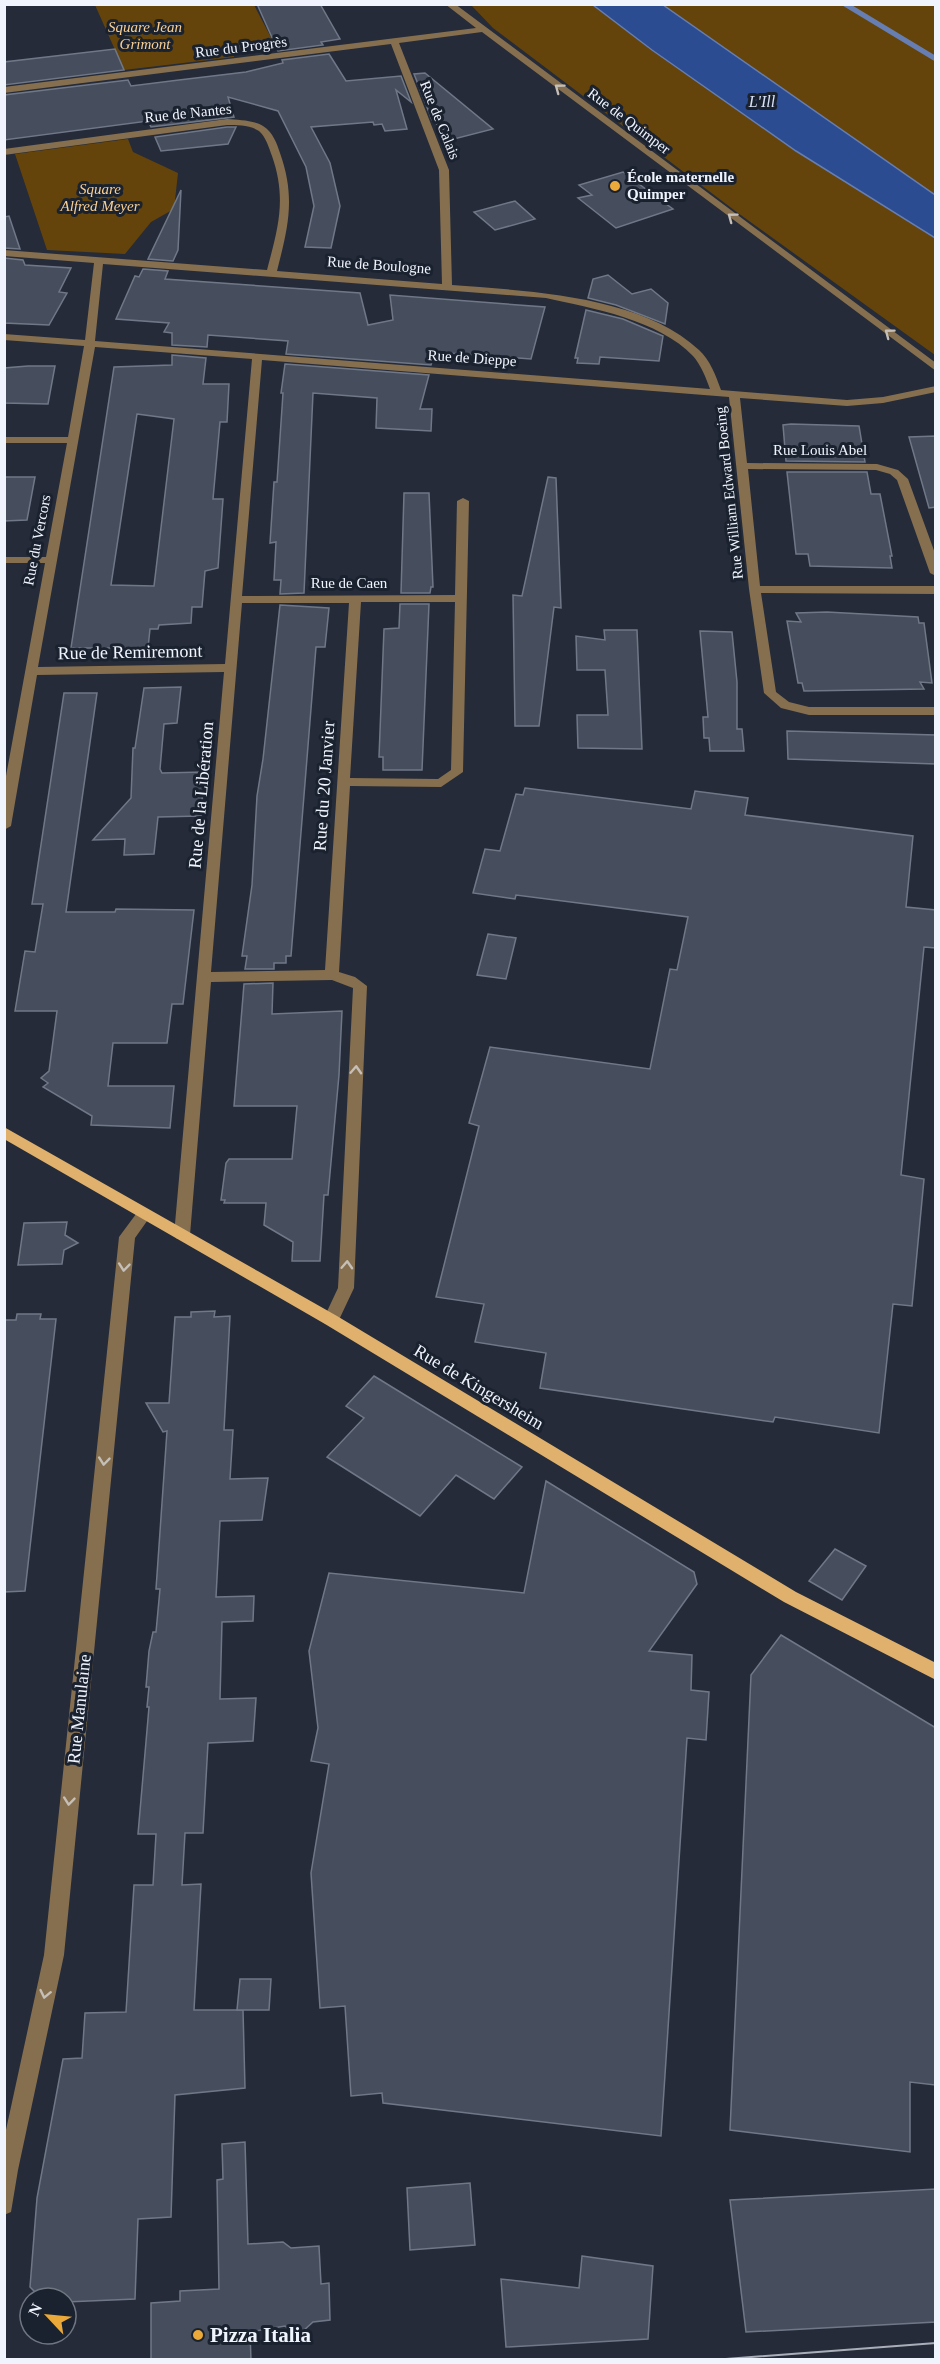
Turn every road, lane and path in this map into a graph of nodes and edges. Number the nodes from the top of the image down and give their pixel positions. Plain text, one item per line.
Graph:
1 (449, 4) edge
2 (481, 30) junction
3 (394, 40) junction
4 (4, 90) edge
5 (4, 152) edge
6 (4, 253) edge
7 (99, 259) junction
8 (272, 272) junction
9 (447, 286) junction
10 (4, 337) edge
11 (90, 344) junction
12 (257, 357) junction
13 (936, 368) edge
14 (936, 389) edge
15 (716, 391) junction
16 (734, 393) junction
17 (4, 440) edge
18 (73, 440) junction
19 (742, 466) junction
20 (464, 501) dead end
21 (4, 560) edge
22 (50, 560) junction
23 (936, 573) edge
24 (755, 589) junction
25 (936, 590) edge
26 (461, 598) junction
27 (355, 599) junction
28 (236, 600) junction
29 (230, 668) junction
30 (30, 671) junction
31 (936, 711) edge
32 (344, 782) junction
33 (4, 826) edge
34 (332, 975) junction
35 (204, 977) junction
36 (4, 1131) edge
37 (144, 1214) junction
38 (182, 1235) junction
39 (331, 1320) junction
40 (936, 1672) edge
41 (4, 2205) edge

1 - 2 street, Rue de Quimper
2 - 3 street, Rue du Progrès
13 -> 2 street, Rue de Quimper
3 - 4 street, Rue du Progrès
3 - 9 street, Rue de Calais
5 - 8 street, Rue de Nantes
6 - 7 street, Rue de Boulogne
7 - 8 street, Rue de Boulogne
7 - 11 street, Rue du Vercors
8 - 9 street, Rue de Boulogne
9 - 15 street, Rue de Boulogne
10 - 11 street, Rue de Dieppe
11 - 12 street, Rue de Dieppe
11 - 18 street, Rue du Vercors
12 - 15 street, Rue de Dieppe
12 - 28 street, Rue de la Libération
14 - 16 street, Rue de Dieppe
15 - 16 street, Rue de Dieppe
16 - 19 street, Rue William Edward Boeing
17 - 18 street
18 - 22 street, Rue du Vercors
19 - 23 street, Rue Louis Abel
19 - 24 street, Rue William Edward Boeing
20 - 26 street
21 - 22 street
22 - 30 street, Rue du Vercors
24 - 25 street, Rue William Edward Boeing
24 - 31 street
26 - 27 street, Rue de Caen
26 - 32 street
27 - 28 street, Rue de Caen
27 - 32 street, Rue du 20 Janvier
28 - 29 street, Rue de la Libération
29 - 30 street, Rue de Remiremont
29 - 35 street, Rue de la Libération
30 - 33 street, Rue du Vercors
32 - 34 street, Rue du 20 Janvier
34 - 35 street
39 -> 34 street
35 - 38 street, Rue de la Libération
36 - 37 main road, Rue de Kingersheim
37 - 38 main road, Rue de Kingersheim
37 -> 41 street, Rue Manulaine
38 - 39 main road, Rue de Kingersheim
39 - 40 main road, Rue de Kingersheim

